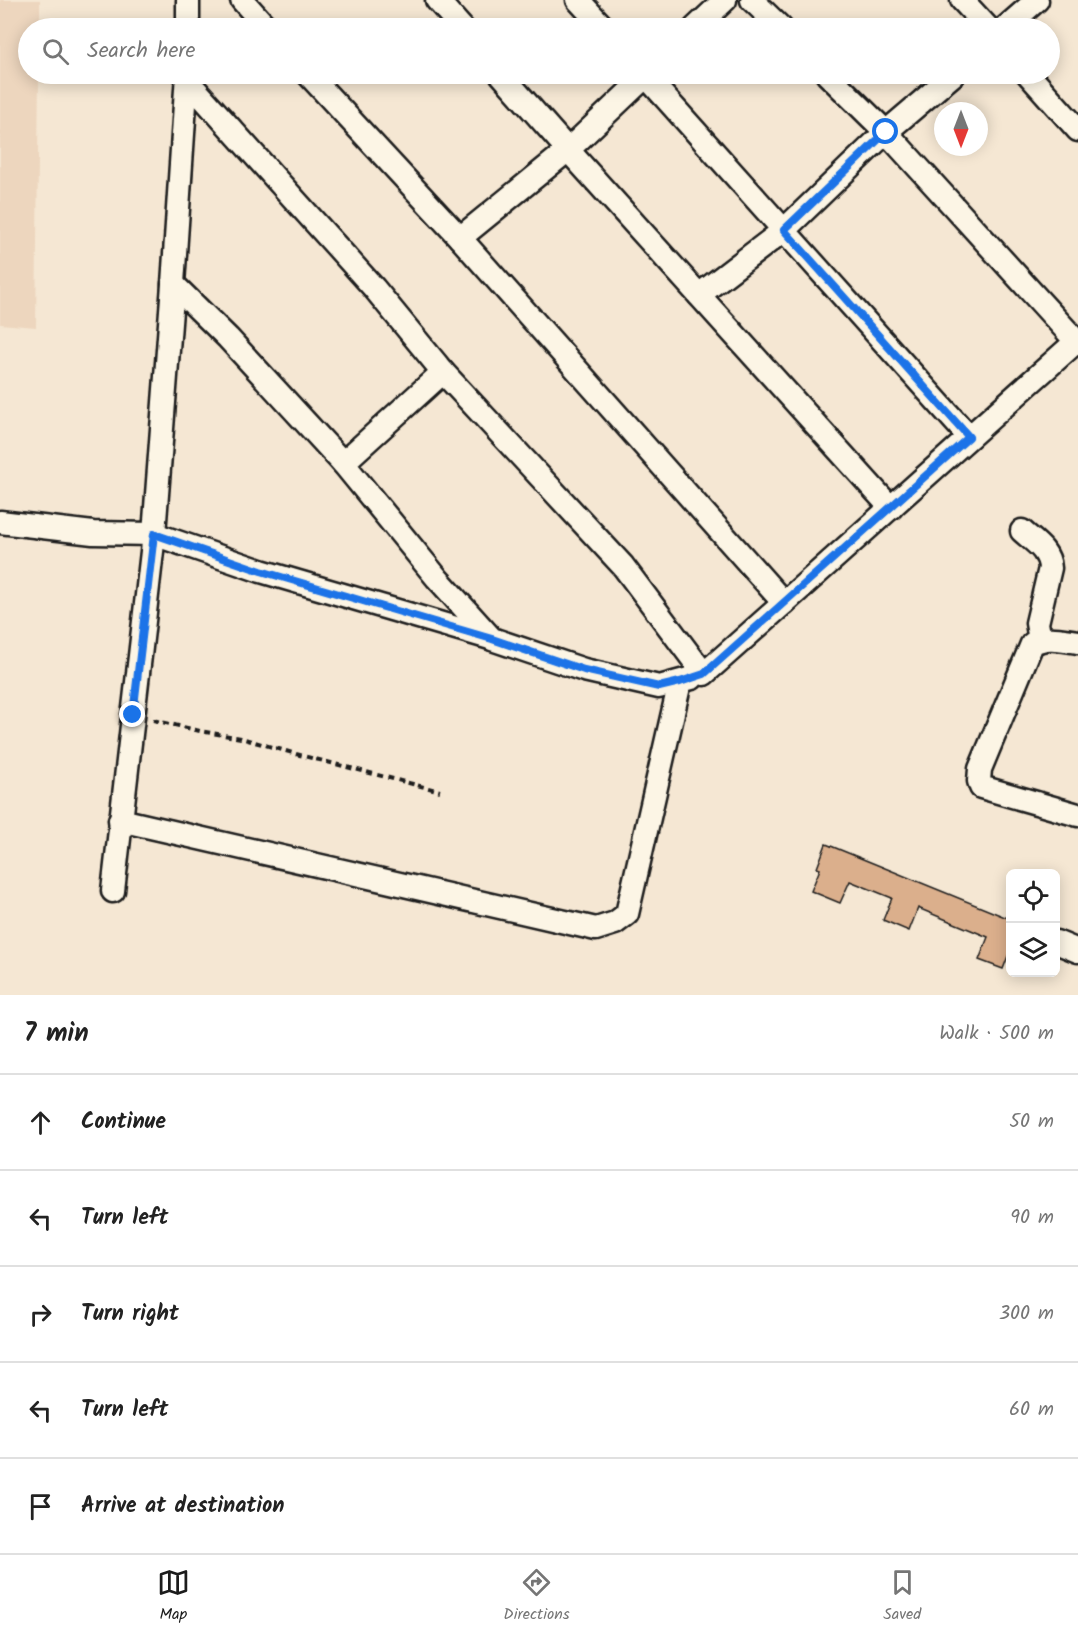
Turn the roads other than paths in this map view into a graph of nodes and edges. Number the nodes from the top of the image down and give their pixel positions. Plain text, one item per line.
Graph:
1 (188, 0) edge
2 (242, 0) edge
3 (437, 0) edge
4 (578, 0) edge
5 (725, 0) edge
6 (752, 0) edge
7 (962, 0) edge
8 (1037, 0) edge
9 (188, 18) edge
10 (258, 18) edge
11 (453, 18) edge
12 (595, 18) edge
13 (706, 18) edge
14 (771, 18) edge
15 (979, 18) edge
16 (1016, 18) edge
17 (187, 84) edge
18 (193, 84) edge
19 (317, 84) edge
20 (510, 84) edge
21 (636, 84) edge
22 (655, 84) edge
23 (837, 84) edge
24 (942, 84) edge
25 (1037, 84) edge
26 (1078, 130) edge
27 (886, 132) junction
28 (568, 150) junction
29 (784, 230) junction
30 (460, 238) junction
31 (173, 284) junction
32 (699, 296) junction
33 (1077, 341) edge
34 (443, 372) junction
35 (969, 437) junction
36 (343, 463) junction
37 (891, 508) junction
38 (0, 522) edge
39 (1022, 531) dead end
40 (154, 534) junction
41 (784, 603) junction
42 (492, 639) junction
43 (1040, 640) junction
44 (1078, 642) edge
45 (704, 674) junction
46 (680, 682) junction
47 (1078, 815) edge
48 (120, 820) junction
49 (113, 891) dead end
50 (1060, 944) edge
51 (1078, 951) edge

1 - 9 street
2 - 10 street
3 - 11 street
4 - 12 street
5 - 13 street
6 - 14 street
7 - 15 street
8 - 16 street
17 - 31 street
18 - 34 street
19 - 30 street
20 - 28 street
21 - 28 street
22 - 29 street
23 - 27 street
24 - 27 street
25 - 26 street
27 - 29 street
27 - 33 street
28 - 30 street
28 - 32 street
29 - 32 street
29 - 35 street
30 - 41 street
31 - 36 street
31 - 40 street
32 - 37 street
33 - 35 street
34 - 36 street
34 - 45 street
35 - 37 street
36 - 42 street
37 - 41 street
38 - 40 street
39 - 43 street
40 - 42 street
40 - 48 street
41 - 45 street
42 - 46 street
43 - 44 street
43 - 47 street
45 - 46 street
46 - 48 street
48 - 49 street
50 - 51 street

